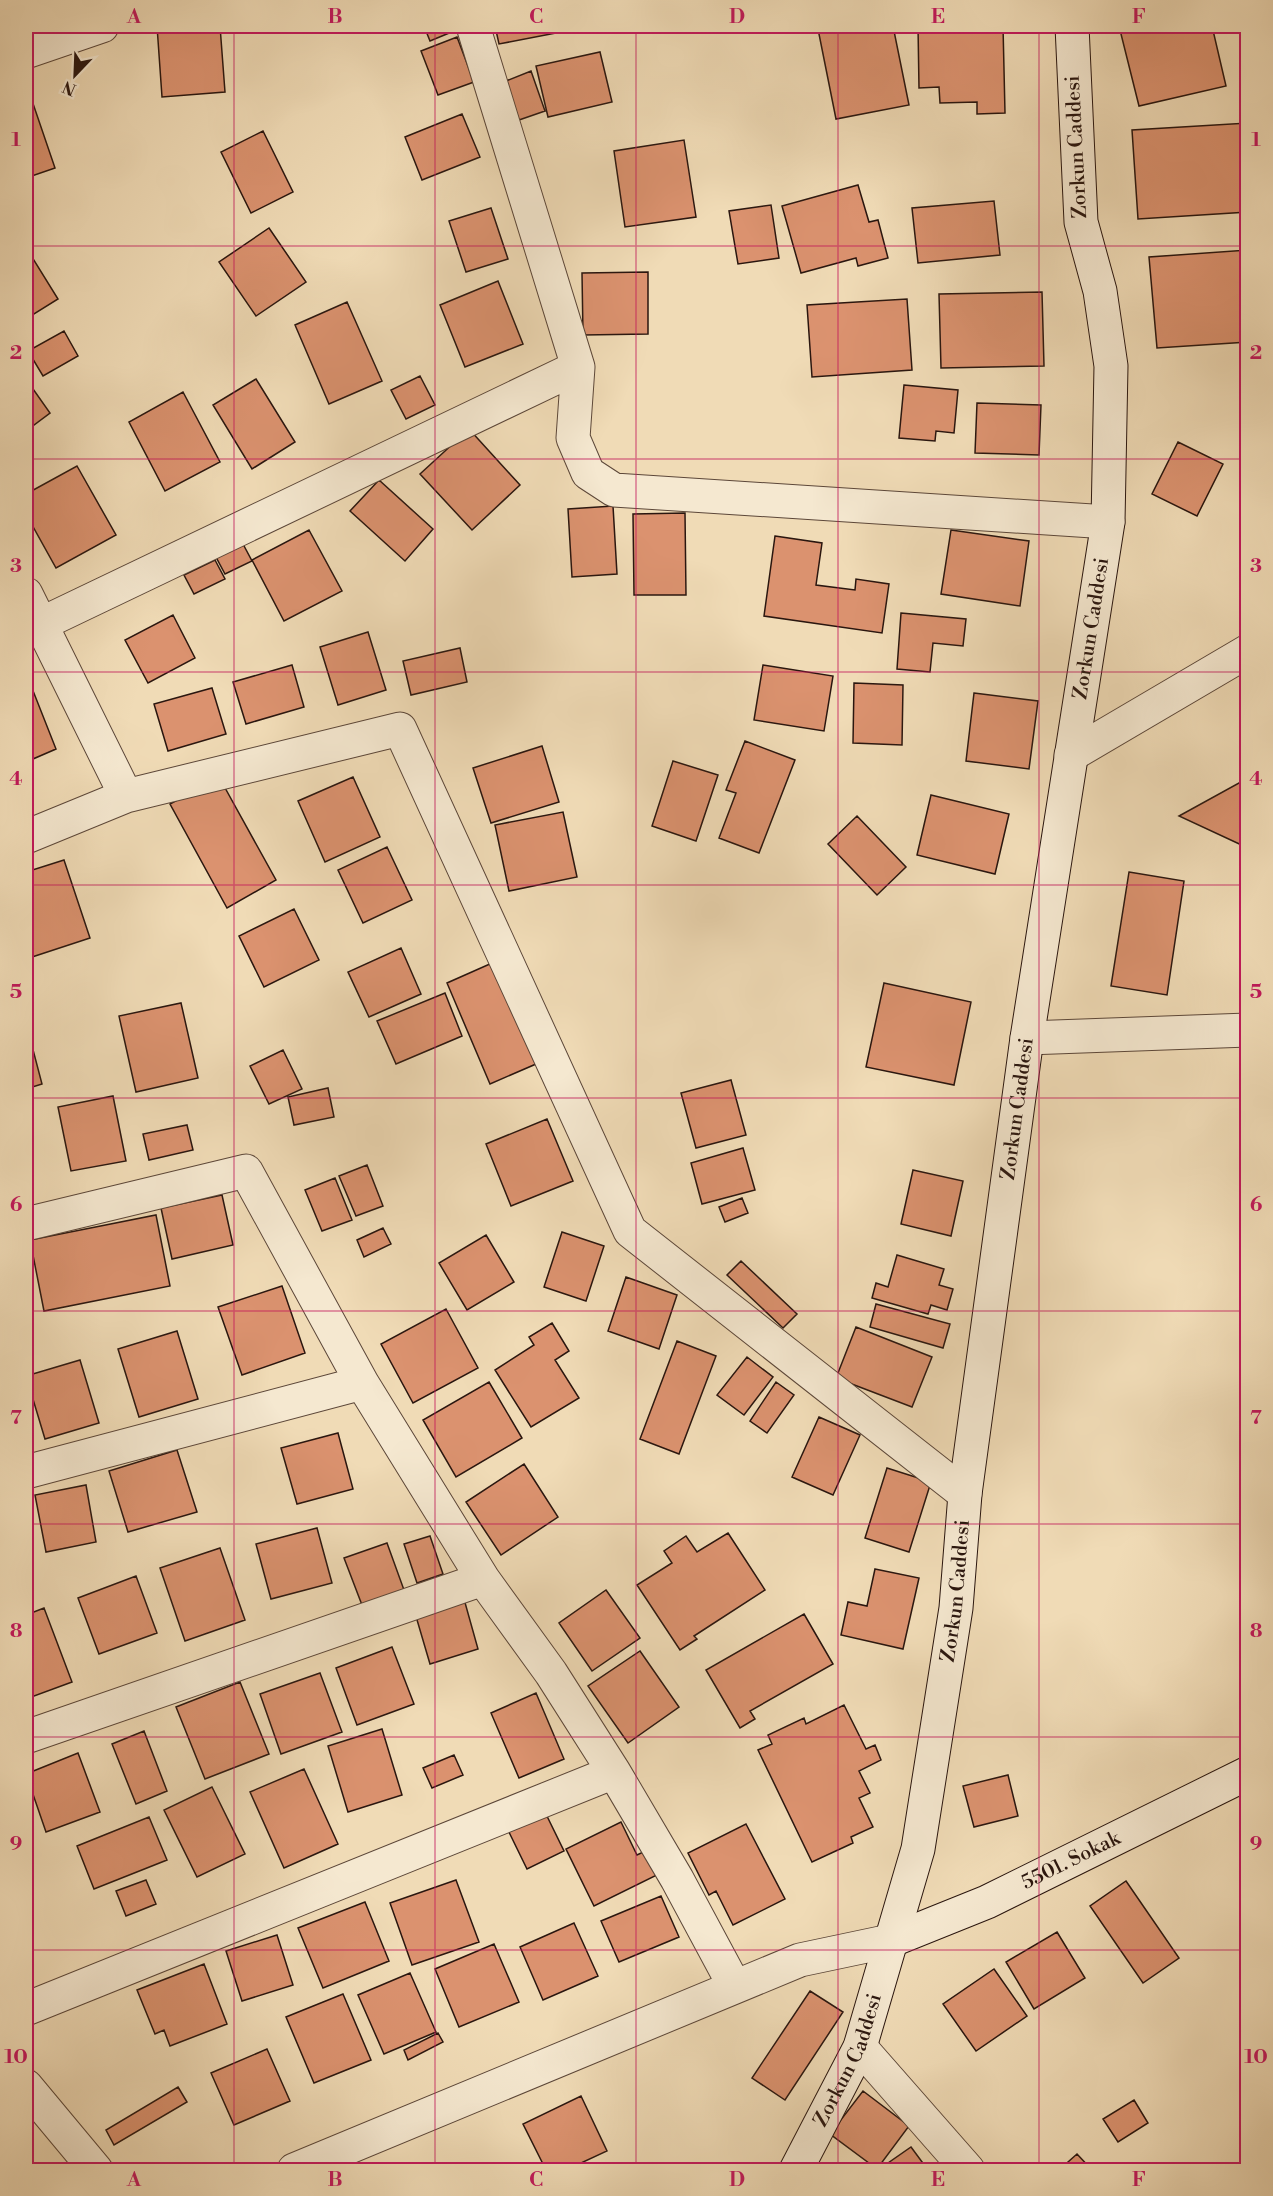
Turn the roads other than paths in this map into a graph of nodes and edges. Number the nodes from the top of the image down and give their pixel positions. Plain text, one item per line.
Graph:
1 (102, 26) edge
2 (473, 26) edge
3 (1072, 26) edge
4 (26, 52) edge
5 (578, 367) junction
6 (1108, 522) junction
7 (26, 594) edge
8 (41, 624) junction
9 (1248, 651) edge
10 (1071, 755) junction
11 (126, 796) junction
12 (26, 837) edge
13 (1248, 1029) edge
14 (1027, 1038) junction
15 (26, 1224) edge
16 (362, 1383) junction
17 (26, 1472) edge
18 (965, 1494) junction
19 (483, 1580) junction
20 (26, 1737) edge
21 (614, 1772) junction
22 (1248, 1773) edge
23 (890, 1941) junction
24 (735, 1987) junction
25 (26, 2009) edge
26 (860, 2047) junction
27 (26, 2086) edge
28 (96, 2170) edge
29 (294, 2170) edge
30 (796, 2170) edge
31 (968, 2170) edge

1 - 4 street
2 - 5 street
3 - 6 street, Zorkun Caddesi
5 - 6 street
5 - 8 street
6 - 10 street, Zorkun Caddesi
7 - 8 street
8 - 11 street
9 - 10 street
10 - 14 street, Zorkun Caddesi
11 - 12 street
11 - 18 street
13 - 14 street
14 - 18 street, Zorkun Caddesi
15 - 16 street
16 - 17 street
16 - 19 street
18 - 23 street, Zorkun Caddesi
19 - 20 street
19 - 21 street
21 - 24 street
21 - 25 street
22 - 23 street, 5501. Sokak
23 - 24 street, 5501. Sokak
23 - 26 street, Zorkun Caddesi
24 - 29 street, 5501. Sokak
26 - 30 street, Zorkun Caddesi
26 - 31 street
27 - 28 street

